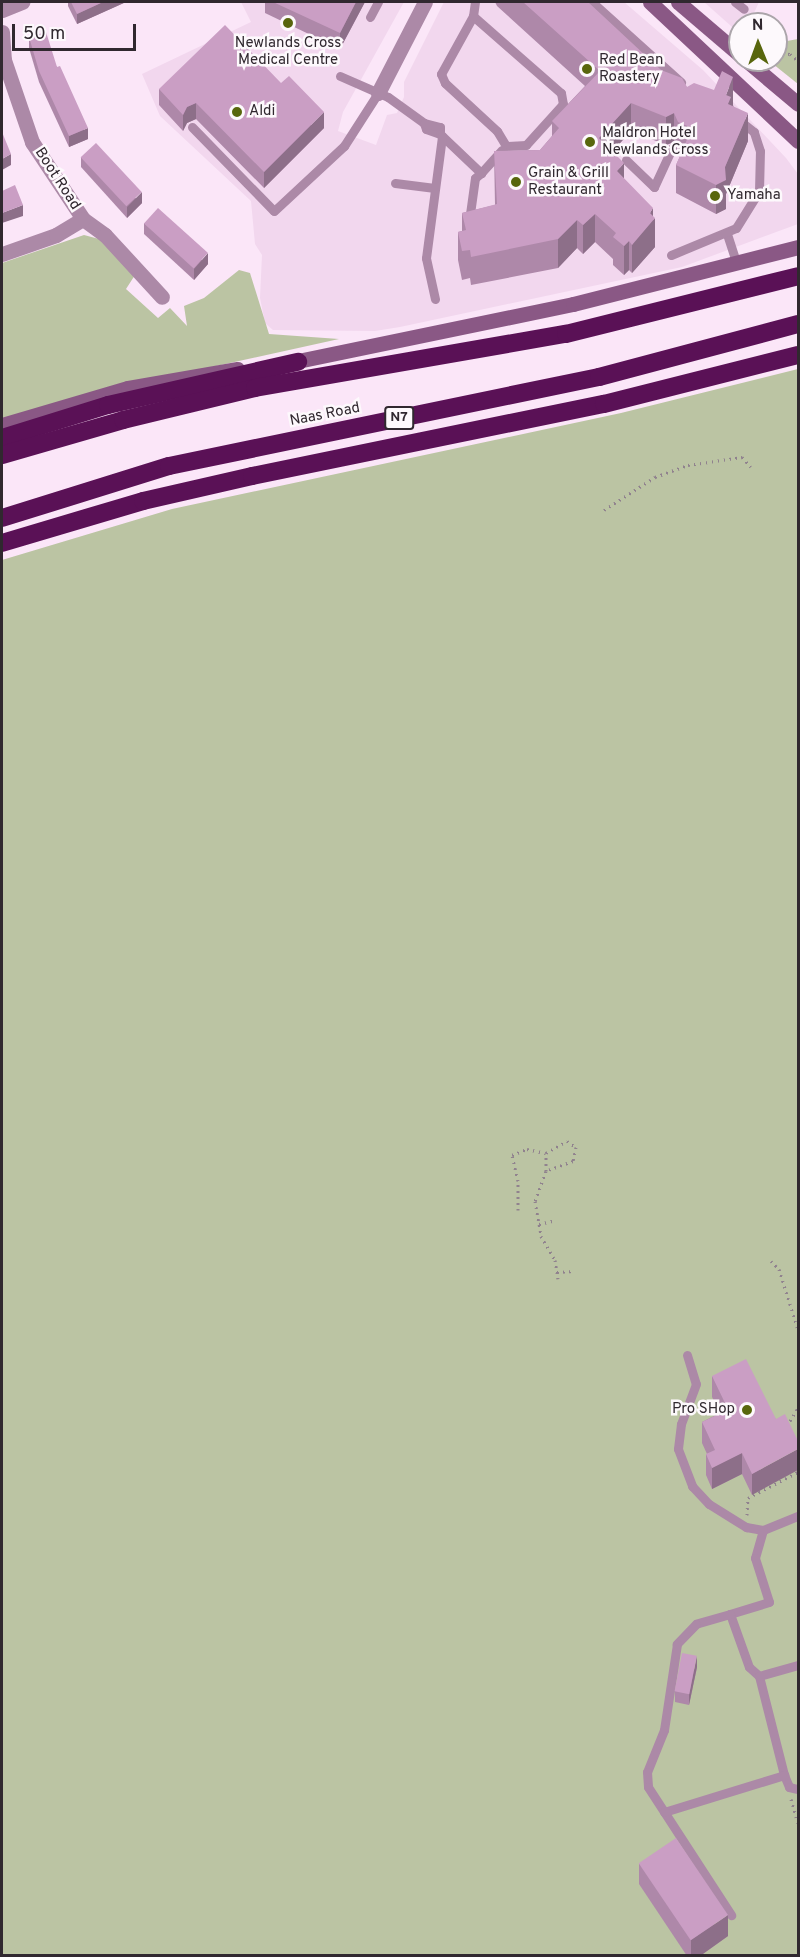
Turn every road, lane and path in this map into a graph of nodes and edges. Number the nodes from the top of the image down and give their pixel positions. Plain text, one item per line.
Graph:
1 (22, 2) edge
2 (378, 2) edge
3 (425, 2) edge
4 (475, 2) edge
5 (592, 2) edge
6 (650, 2) edge
7 (678, 2) edge
8 (735, 2) edge
9 (744, 9) dead end
10 (2, 10) edge
11 (472, 16) junction
12 (370, 17) dead end
13 (2, 32) edge
14 (728, 45) edge
15 (760, 72) edge
16 (340, 75) dead end
17 (378, 93) junction
18 (690, 94) edge
19 (795, 101) edge
20 (736, 118) edge
21 (192, 127) dead end
22 (441, 135) junction
23 (798, 141) edge
24 (506, 146) junction
25 (672, 148) dead end
26 (626, 160) dead end
27 (481, 173) junction
28 (395, 183) dead end
29 (435, 188) junction
30 (83, 219) junction
31 (727, 234) junction
32 (471, 235) edge
33 (795, 246) edge
34 (2, 254) edge
35 (671, 255) dead end
36 (737, 264) junction
37 (798, 276) edge
38 (162, 297) dead end
39 (435, 299) dead end
40 (798, 324) edge
41 (798, 355) edge
42 (298, 362) junction
43 (2, 424) edge
44 (2, 438) edge
45 (2, 455) edge
46 (751, 467) dead end
47 (604, 510) dead end
48 (2, 518) edge
49 (2, 543) edge
50 (546, 1153) junction
51 (546, 1171) junction
52 (518, 1210) dead end
53 (556, 1221) dead end
54 (538, 1224) junction
55 (771, 1261) dead end
56 (574, 1271) dead end
57 (557, 1272) junction
58 (558, 1279) dead end
59 (798, 1330) edge
60 (687, 1355) dead end
61 (798, 1408) edge
62 (783, 1429) edge
63 (798, 1472) edge
64 (798, 1516) edge
65 (746, 1527) junction
66 (763, 1530) junction
67 (729, 1614) junction
68 (798, 1665) edge
69 (759, 1676) junction
70 (784, 1775) junction
71 (794, 1788) edge
72 (664, 1812) junction
73 (798, 1823) edge
74 (731, 1915) dead end

1 - 10 street
2 - 12 lane
3 - 17 street
4 - 11 lane
5 - 18 lane
6 - 23 main road
7 - 14 main road
8 - 9 lane
11 - 24 lane
11 - 24 lane
13 - 30 street, Boot Road
15 - 19 main road
16 - 17 lane
17 - 21 lane
17 - 22 lane
20 - 31 lane
22 - 27 lane
22 - 29 lane
24 - 27 lane
25 - 26 lane
27 - 32 lane
28 - 29 lane
29 - 39 lane
30 - 34 street
30 - 38 street, Boot Road
31 - 35 lane
31 - 36 lane
33 - 36 main road
36 - 42 main road
37 - 45 highway
40 - 48 highway, Naas Road / N7
41 - 49 highway
42 - 43 main road
42 - 44 highway
46 - 47 path
50 - 51 path
50 - 51 path
50 - 52 path
51 - 54 path
53 - 54 path
54 - 57 path
55 - 59 path
56 - 57 path
57 - 58 path
60 - 65 lane
61 - 62 path
63 - 65 path
64 - 66 lane
65 - 66 lane
66 - 67 lane
67 - 69 lane
67 - 72 lane
68 - 69 lane
69 - 70 lane
70 - 71 lane
70 - 72 lane
71 - 73 path
72 - 74 lane

